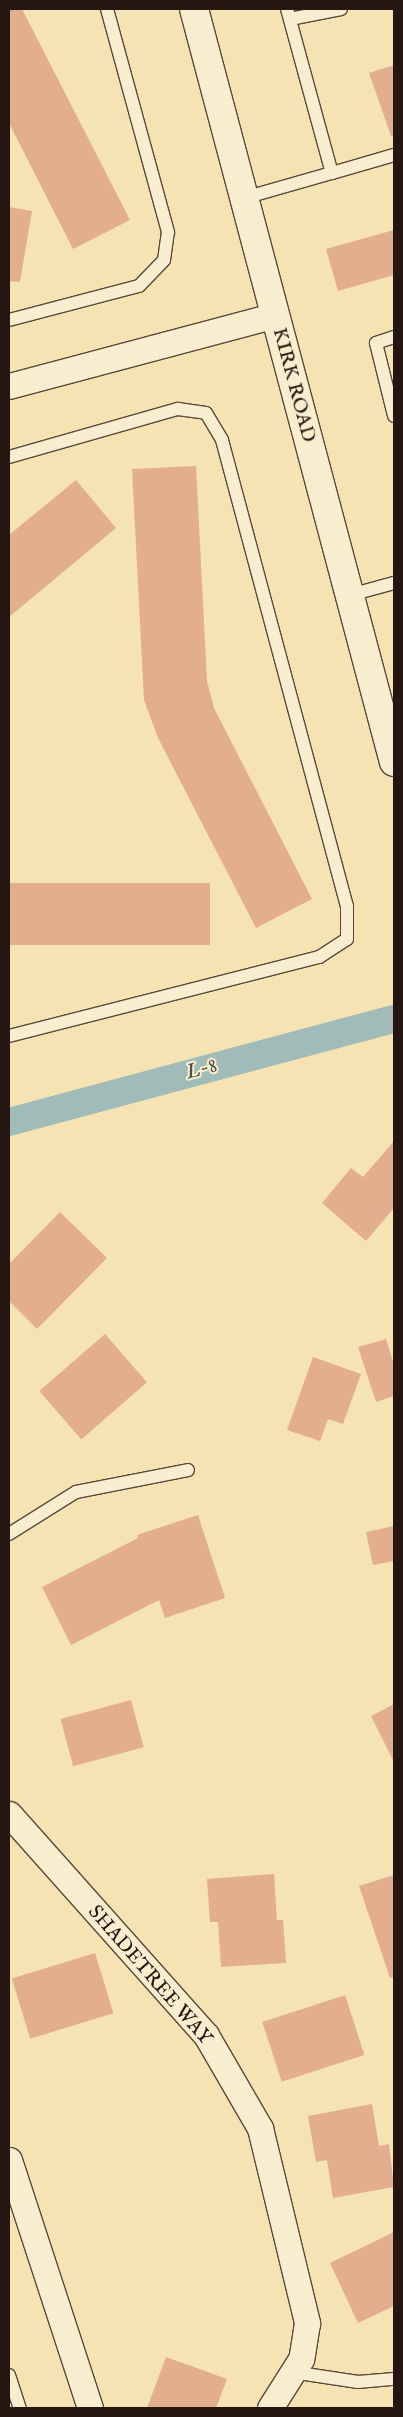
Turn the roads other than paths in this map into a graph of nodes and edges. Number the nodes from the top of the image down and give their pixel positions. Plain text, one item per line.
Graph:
1 (108, 9) edge
2 (194, 9) edge
3 (341, 9) edge
4 (288, 14) edge
5 (394, 156) edge
6 (332, 173) junction
7 (244, 198) junction
8 (275, 316) junction
9 (9, 320) edge
10 (394, 337) edge
11 (9, 386) edge
12 (394, 416) edge
13 (9, 457) edge
14 (394, 583) edge
15 (350, 595) junction
16 (394, 762) edge
17 (9, 1036) edge
18 (188, 1470) dead end
19 (9, 1534) edge
20 (9, 1814) edge
21 (9, 2160) edge
22 (292, 2372) junction
23 (9, 2375) edge
24 (394, 2379) edge
25 (20, 2408) edge
26 (90, 2408) edge
27 (270, 2408) edge

1 - 9 lane
2 - 7 street, KIRK ROAD
3 - 4 lane
4 - 6 lane
5 - 6 lane
6 - 7 lane
7 - 8 street, KIRK ROAD
8 - 11 street
8 - 15 street, KIRK ROAD
10 - 12 lane
13 - 17 lane
14 - 15 lane
15 - 16 street, KIRK ROAD
18 - 19 lane
20 - 22 street, SHADETREE WAY
21 - 26 street
22 - 24 lane
22 - 27 street, SHADETREE WAY
23 - 25 lane

